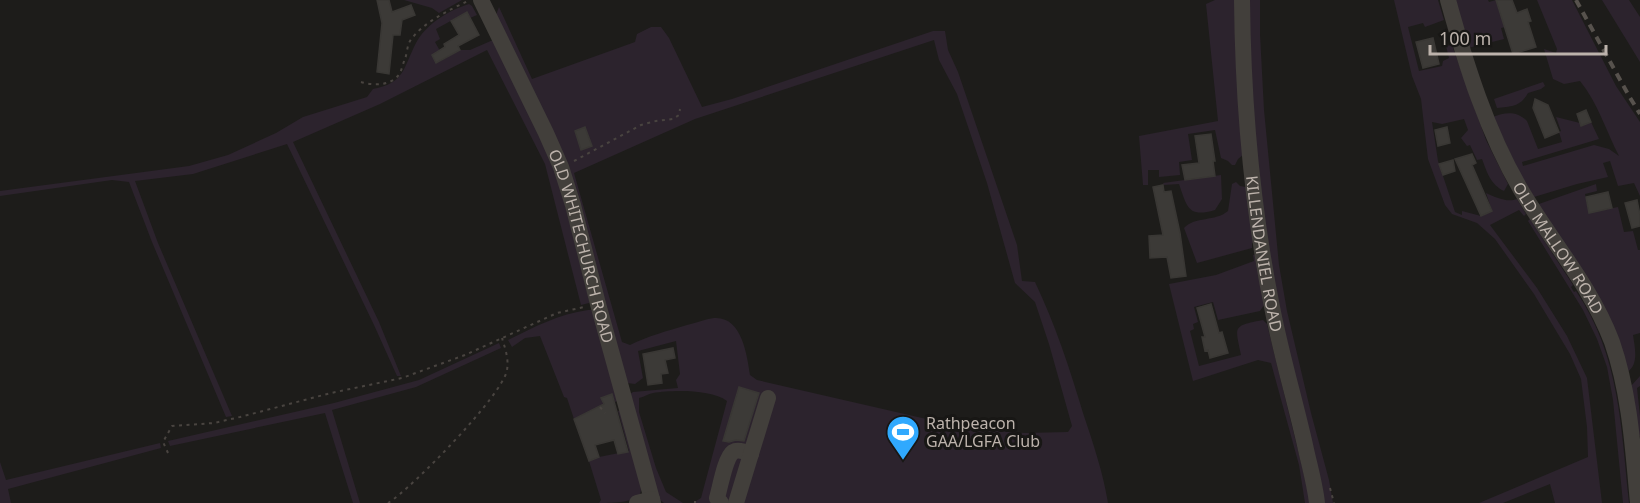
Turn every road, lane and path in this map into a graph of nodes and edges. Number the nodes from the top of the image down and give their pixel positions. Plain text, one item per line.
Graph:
1 (469, 0) edge
2 (481, 0) edge
3 (1242, 0) edge
4 (1448, 0) edge
5 (362, 82) dead end
6 (680, 109) dead end
7 (570, 164) dead end
8 (587, 307) dead end
9 (502, 338) junction
10 (768, 398) dead end
11 (600, 408) dead end
12 (604, 413) dead end
13 (168, 453) dead end
14 (751, 454) junction
15 (648, 502) edge
16 (388, 503) edge
17 (721, 503) edge
18 (736, 503) edge
19 (1317, 503) edge
20 (1638, 503) edge

1 - 5 path
2 - 15 street, OLD WHITECHURCH ROAD
3 - 19 street, KILLENDANIEL ROAD
4 - 20 street, OLD MALLOW ROAD
6 - 7 path
8 - 9 path
9 - 13 path
9 - 16 path
10 - 14 street
11 - 12 path
14 - 17 street
14 - 18 street

